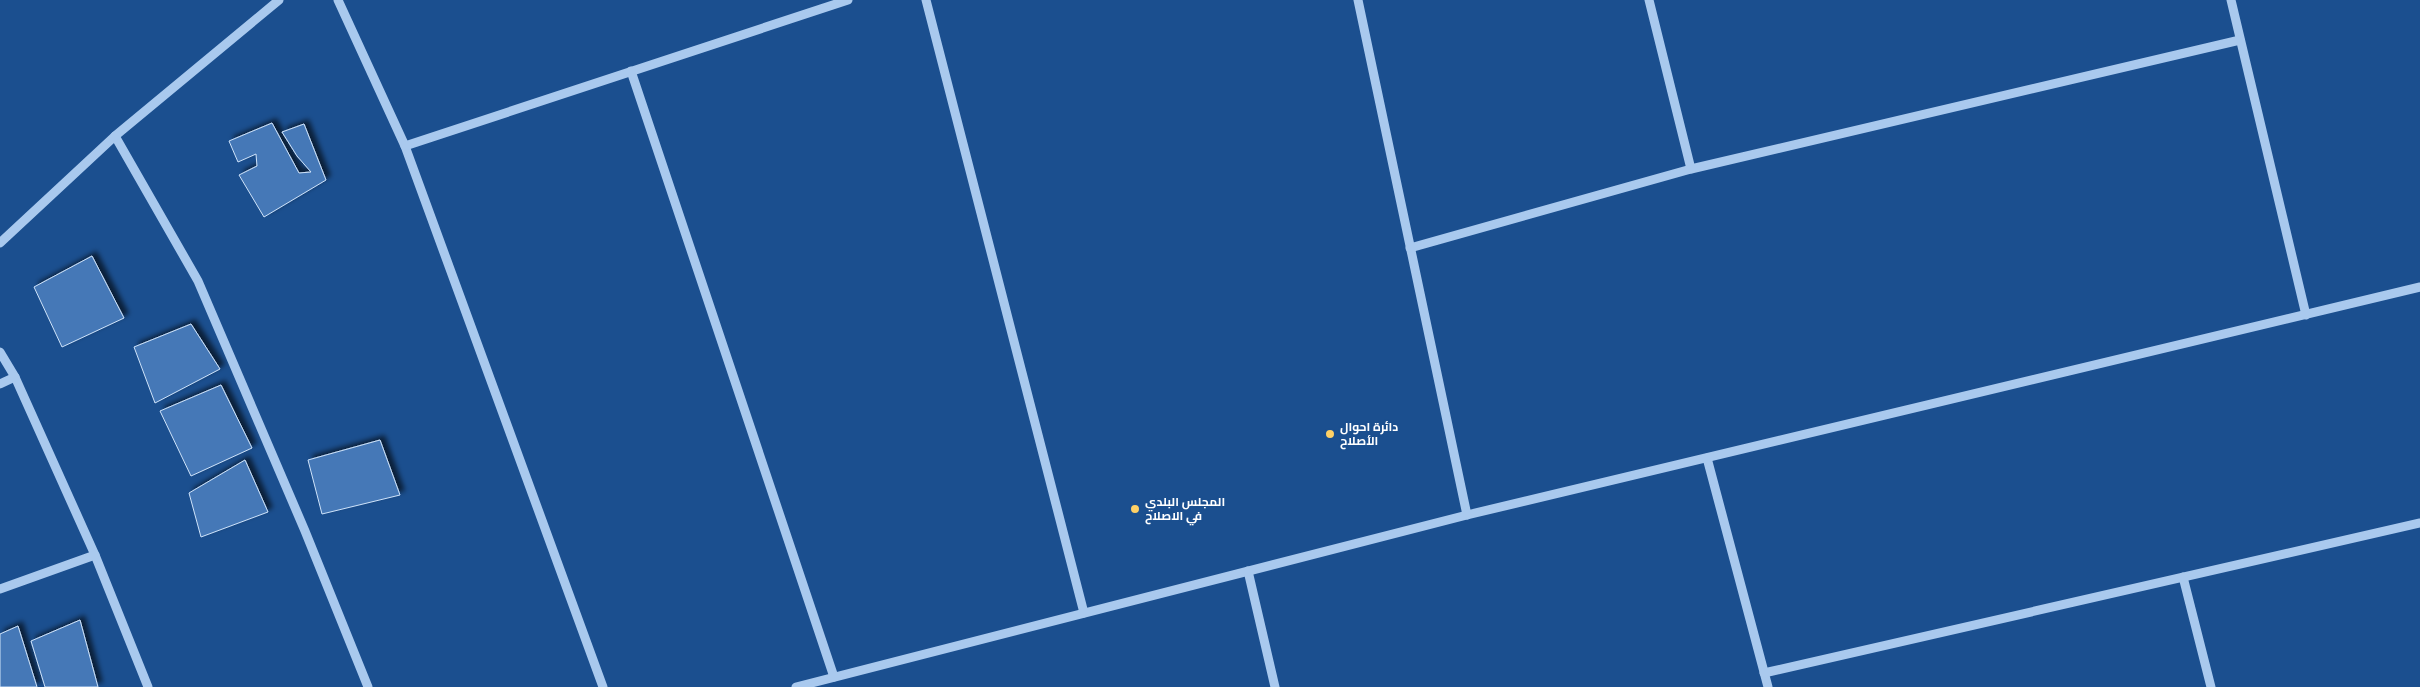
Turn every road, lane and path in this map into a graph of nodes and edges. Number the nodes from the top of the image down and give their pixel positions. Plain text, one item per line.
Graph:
1 (279, 0) edge
2 (338, 0) edge
3 (848, 0) edge
4 (926, 0) edge
5 (1358, 0) edge
6 (1649, 0) edge
7 (2231, 0) edge
8 (2240, 40) junction
9 (631, 71) junction
10 (115, 136) junction
11 (405, 146) junction
12 (1690, 169) junction
13 (0, 243) edge
14 (1410, 248) junction
15 (2420, 287) edge
16 (2306, 314) junction
17 (0, 352) edge
18 (15, 377) junction
19 (0, 384) edge
20 (1706, 458) junction
21 (1467, 515) junction
22 (2420, 523) edge
23 (95, 555) junction
24 (1248, 571) junction
25 (2183, 577) junction
26 (0, 589) edge
27 (1084, 613) junction
28 (1764, 672) junction
29 (834, 677) junction
30 (148, 687) edge
31 (368, 687) edge
32 (603, 687) edge
33 (796, 687) edge
34 (1275, 687) edge
35 (1768, 687) edge
36 (2211, 687) edge

1 - 10 street
2 - 11 street
3 - 9 street
4 - 27 street
5 - 14 street
6 - 12 street
7 - 8 street
8 - 12 street
8 - 16 street
9 - 11 street
9 - 29 street
10 - 13 street
10 - 31 street
11 - 32 street
12 - 14 street
14 - 21 street
15 - 16 street
16 - 20 street
17 - 18 street
18 - 19 street
18 - 23 street
20 - 21 street
20 - 28 street
21 - 24 street
22 - 25 street
23 - 26 street
23 - 30 street
24 - 27 street
24 - 34 street
25 - 28 street
25 - 36 street
27 - 29 street
28 - 35 street
29 - 33 street

